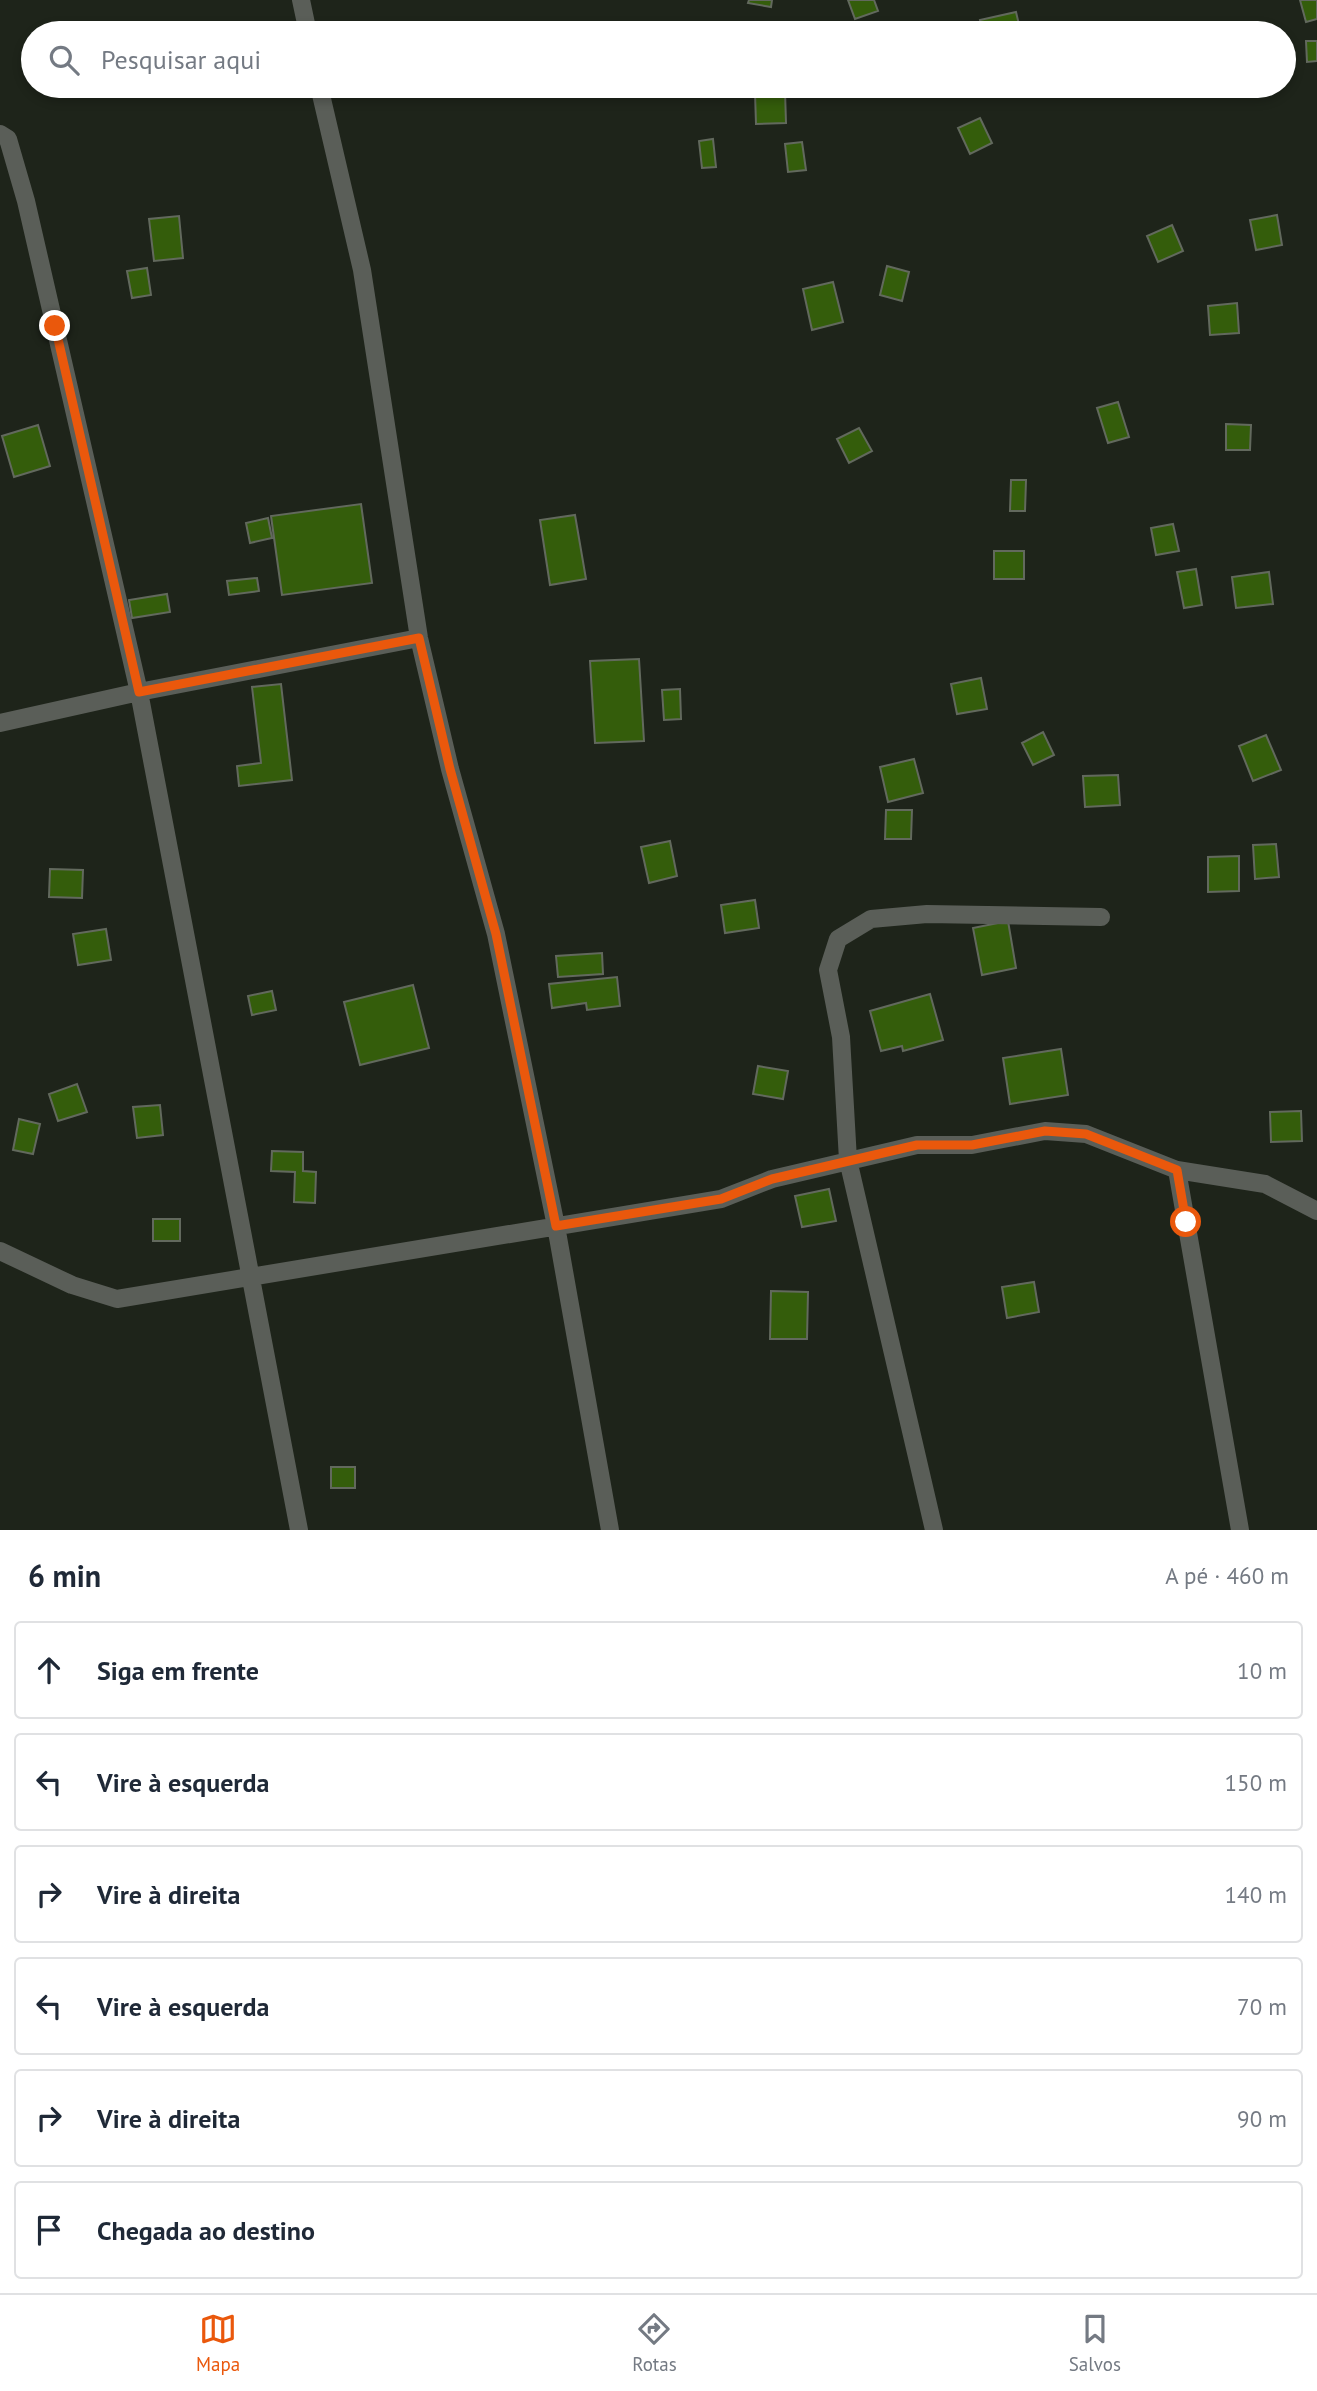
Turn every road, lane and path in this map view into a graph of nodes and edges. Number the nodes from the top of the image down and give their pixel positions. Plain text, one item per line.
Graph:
1 (301, 0) edge
2 (305, 21) edge
3 (322, 98) edge
4 (0, 134) edge
5 (419, 638) junction
6 (139, 692) junction
7 (0, 723) edge
8 (1101, 917) dead end
9 (848, 1160) junction
10 (1177, 1170) junction
11 (1317, 1212) edge
12 (556, 1226) junction
13 (0, 1251) edge
14 (249, 1276) junction
15 (299, 1530) edge
16 (610, 1530) edge
17 (934, 1530) edge
18 (1240, 1530) edge

1 - 2 street
3 - 5 street
4 - 6 street
5 - 6 street
5 - 12 street
6 - 7 street
6 - 14 street
8 - 9 street
9 - 10 street
9 - 12 street
9 - 17 street
10 - 11 street
10 - 18 street
12 - 14 street
12 - 16 street
13 - 14 street
14 - 15 street

